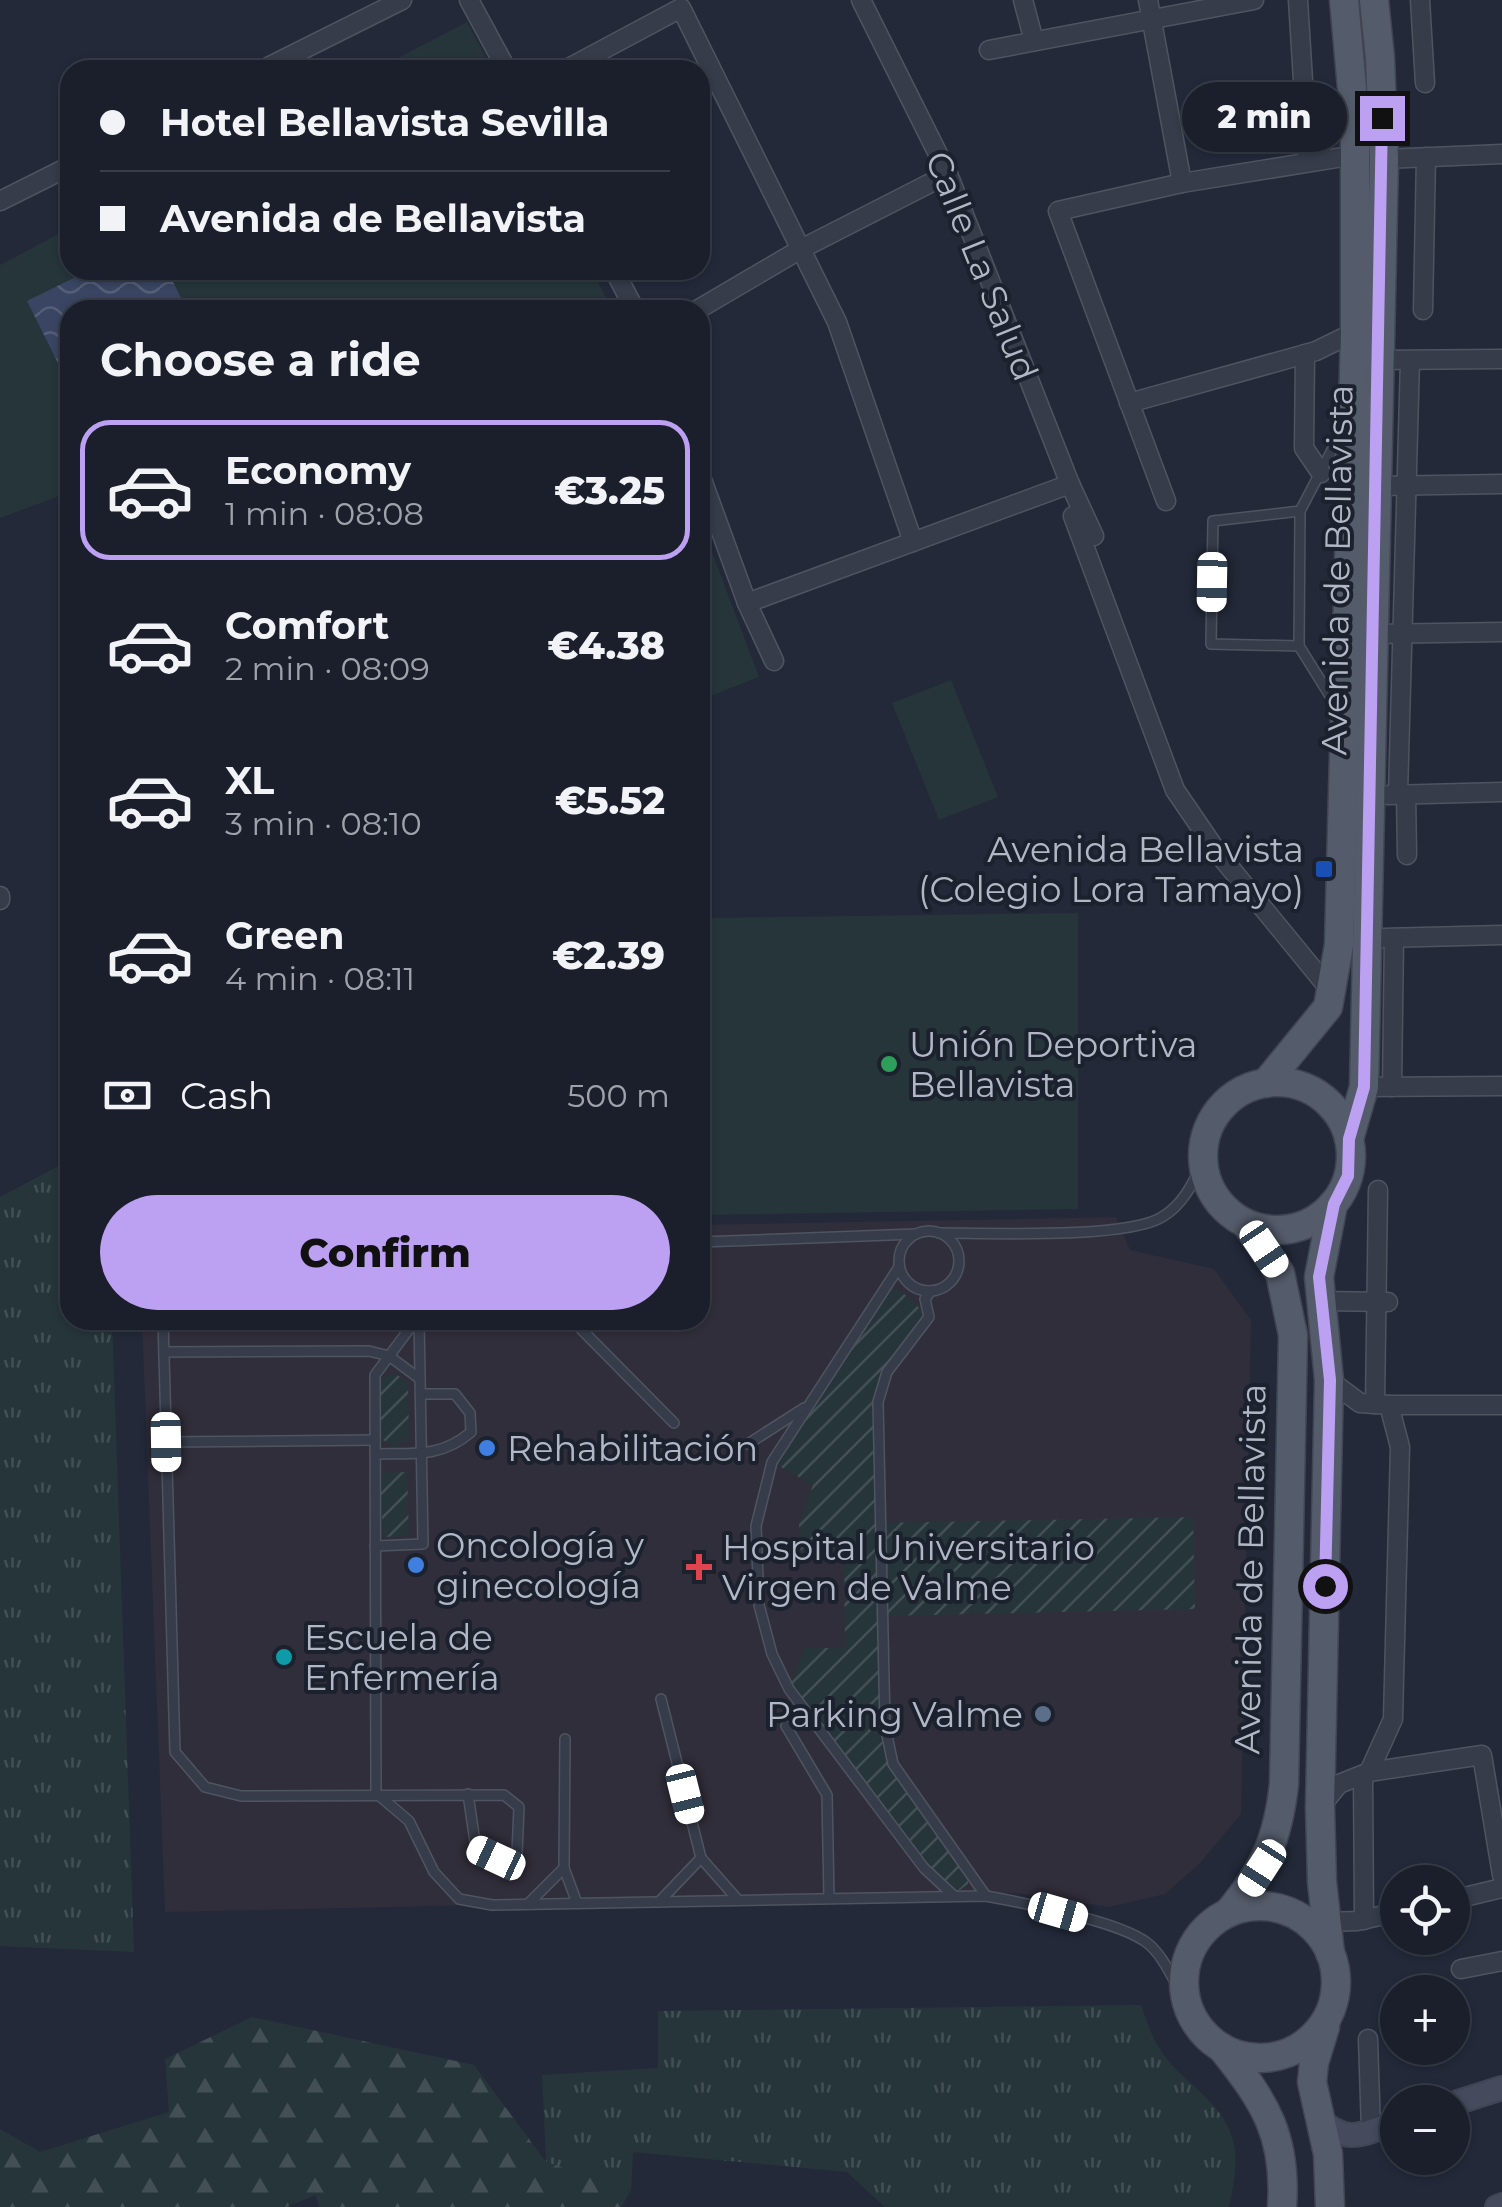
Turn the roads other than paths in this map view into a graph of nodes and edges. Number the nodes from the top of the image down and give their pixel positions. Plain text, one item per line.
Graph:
1 (402, 0) edge
2 (469, 0) edge
3 (861, 0) edge
4 (1023, 0) edge
5 (1148, 0) edge
6 (1254, 0) edge
7 (1298, 0) edge
8 (1344, 0) edge
9 (1374, 0) edge
10 (1420, 0) edge
11 (1152, 19) junction
12 (1034, 41) junction
13 (988, 50) dead end
14 (282, 60) edge
15 (501, 60) edge
16 (584, 60) edge
17 (707, 60) edge
18 (710, 66) edge
19 (1424, 83) dead end
20 (1502, 154) edge
21 (1355, 155) junction
22 (1426, 157) junction
23 (1384, 158) junction
24 (1308, 161) junction
25 (60, 171) edge
26 (948, 174) junction
27 (1182, 183) junction
28 (0, 201) edge
29 (801, 249) junction
30 (710, 303) edge
31 (1424, 310) dead end
32 (1354, 332) junction
33 (1305, 354) junction
34 (1502, 359) edge
35 (1378, 360) junction
36 (1410, 360) junction
37 (1130, 403) junction
38 (1352, 411) junction
39 (1321, 473) junction
40 (1502, 484) edge
41 (1066, 486) junction
42 (1376, 486) junction
43 (1406, 486) junction
44 (710, 501) edge
45 (1166, 501) dead end
46 (1300, 511) junction
47 (1094, 536) dead end
48 (913, 542) junction
49 (748, 603) junction
50 (1502, 632) edge
51 (1372, 634) junction
52 (1402, 634) junction
53 (1299, 646) junction
54 (774, 662) dead end
55 (1345, 724) junction
56 (1502, 792) edge
57 (1392, 794) junction
58 (1407, 856) dead end
59 (1502, 935) edge
60 (1394, 938) junction
61 (1365, 939) junction
62 (1331, 991) junction
63 (1266, 1082) junction
64 (1502, 1086) edge
65 (1364, 1087) junction
66 (1392, 1087) junction
67 (1349, 1139) junction
68 (1202, 1162) junction
69 (1378, 1190) dead end
70 (1334, 1204) junction
71 (1247, 1225) junction
72 (939, 1233) junction
73 (916, 1234) junction
74 (710, 1242) edge
75 (900, 1267) junction
76 (931, 1290) junction
77 (1322, 1301) junction
78 (1382, 1301) junction
79 (164, 1330) edge
80 (410, 1330) edge
81 (418, 1330) edge
82 (582, 1330) edge
83 (164, 1352) junction
84 (390, 1356) junction
85 (420, 1379) junction
86 (1330, 1380) junction
87 (420, 1394) junction
88 (1382, 1405) junction
89 (1502, 1405) edge
90 (806, 1406) junction
91 (674, 1422) dead end
92 (375, 1440) junction
93 (166, 1442) junction
94 (748, 1444) dead end
95 (422, 1453) junction
96 (375, 1454) junction
97 (375, 1546) junction
98 (661, 1699) dead end
99 (786, 1726) dead end
100 (565, 1740) dead end
101 (1366, 1774) junction
102 (376, 1793) junction
103 (468, 1794) junction
104 (1320, 1807) junction
105 (701, 1858) junction
106 (564, 1868) junction
107 (1502, 1875) edge
108 (1502, 1888) edge
109 (954, 1895) junction
110 (986, 1896) junction
111 (1470, 1896) edge
112 (829, 1898) junction
113 (738, 1900) junction
114 (658, 1902) junction
115 (577, 1903) junction
116 (528, 1904) junction
117 (1229, 1912) junction
118 (1380, 1916) edge
119 (1364, 1920) junction
120 (1327, 1922) junction
121 (1330, 1952) junction
122 (1502, 1962) edge
123 (1462, 1969) dead end
124 (1186, 2001) junction
125 (1330, 2012) junction
126 (1368, 2039) dead end
127 (1222, 2048) junction
128 (1502, 2088) edge
129 (1470, 2098) edge
130 (1320, 2119) junction
131 (1380, 2128) edge
132 (1371, 2131) junction
133 (1282, 2207) edge
134 (1330, 2207) edge

1 - 14 street
2 - 15 street
3 - 26 street, Calle La Salud
4 - 12 street
5 - 11 street
6 - 11 street
7 - 24 street
8 - 21 main road, Avenida de Bellavista
9 - 23 main road, Avenida de Bellavista
10 - 19 street
11 - 12 street
11 - 27 street
12 - 13 street
16 - 17 street
18 - 29 street
20 - 22 street
21 - 24 street
21 - 32 main road, Avenida de Bellavista
22 - 23 street
22 - 31 street
23 - 35 main road, Avenida de Bellavista
24 - 27 street
25 - 28 street
26 - 29 street
26 - 41 street, Calle La Salud
27 - 37 street
29 - 30 street
29 - 48 street
32 - 33 street
32 - 38 main road, Avenida de Bellavista
33 - 37 street
33 - 39 street
34 - 36 street
35 - 36 street
35 - 42 main road, Avenida de Bellavista
36 - 43 street, Avenida de Bellavista
37 - 45 street
38 - 39 lane
38 - 55 main road, Avenida de Bellavista
39 - 46 lane
40 - 43 street
41 - 47 street, Calle La Salud
41 - 48 street
41 - 62 street, Calle La Salud
42 - 43 street
42 - 51 main road, Avenida de Bellavista
43 - 52 street, Avenida de Bellavista
44 - 49 street
46 - 53 lane
46 - 53 lane
48 - 49 street
49 - 54 street
50 - 52 street
51 - 52 street
51 - 57 main road, Avenida de Bellavista
52 - 57 street, Avenida de Bellavista
53 - 55 lane
55 - 62 main road, Avenida de Bellavista
56 - 57 street
57 - 58 street
57 - 61 main road, Avenida de Bellavista
59 - 60 street
60 - 61 street
60 - 66 street
61 - 65 main road, Avenida de Bellavista
62 - 63 main road, Avenida de Bellavista
63 - 67 main road
63 - 68 main road
64 - 66 street
65 - 66 street
65 - 67 main road, Avenida de Bellavista
67 - 70 main road
68 - 71 main road
68 - 72 lane
69 - 78 street
70 - 71 main road
70 - 77 main road
71 - 117 main road, Avenida de Bellavista
72 - 73 lane
72 - 76 lane
73 - 74 lane
73 - 75 lane
75 - 76 lane
75 - 90 lane
76 - 110 lane
77 - 78 street
77 - 86 main road
78 - 88 street
79 - 83 lane
80 - 84 lane
81 - 85 lane
82 - 91 lane
83 - 84 lane
83 - 93 lane
84 - 85 lane
84 - 92 lane
85 - 87 lane
86 - 88 street
86 - 104 main road
87 - 95 lane
87 - 95 lane
88 - 89 street
88 - 101 street
90 - 94 lane
90 - 109 lane
92 - 93 lane
92 - 96 lane
93 - 102 lane
95 - 96 lane
95 - 97 lane
96 - 97 lane
97 - 102 lane
98 - 105 lane
99 - 112 lane
100 - 106 lane
101 - 104 street
101 - 107 street
101 - 119 street
102 - 103 lane
102 - 116 lane
103 - 103 lane
104 - 120 main road
105 - 113 lane
105 - 114 lane
106 - 115 lane
106 - 116 lane
108 - 111 street
109 - 110 lane
109 - 112 lane
110 - 124 lane
112 - 113 lane
113 - 114 lane
114 - 115 lane
115 - 116 lane
117 - 121 main road
117 - 124 main road
118 - 119 street
119 - 120 street
120 - 121 main road
121 - 125 main road
122 - 123 street
124 - 127 main road
125 - 127 main road
125 - 130 main road
126 - 132 street
127 - 133 main road
128 - 129 street
130 - 132 street
130 - 134 main road
131 - 132 street

